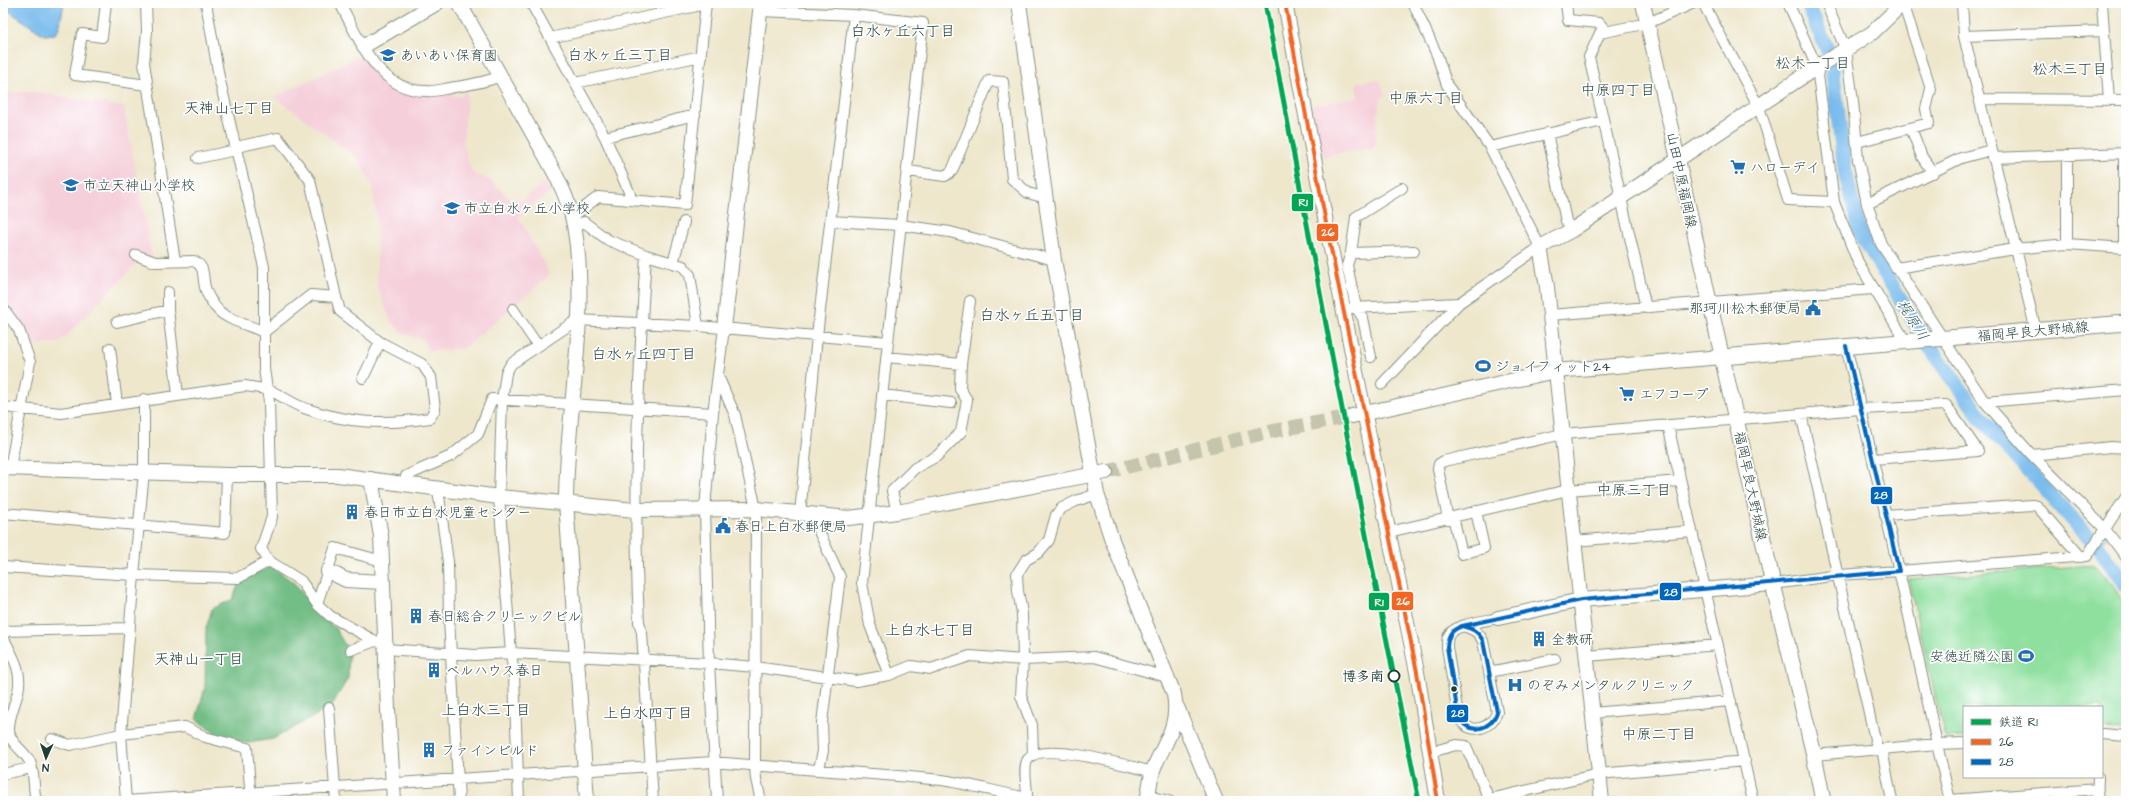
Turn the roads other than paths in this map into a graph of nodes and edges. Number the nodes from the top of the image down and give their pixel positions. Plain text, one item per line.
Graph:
1 (106, 3) edge
2 (146, 3) edge
3 (206, 3) edge
4 (340, 3) edge
5 (437, 3) edge
6 (459, 3) edge
7 (531, 3) edge
8 (1019, 3) edge
9 (1285, 3) edge
10 (1413, 3) edge
11 (1566, 3) edge
12 (1643, 3) edge
13 (1694, 3) edge
14 (1703, 3) edge
15 (1788, 3) edge
16 (1826, 3) edge
17 (1903, 3) edge
18 (1962, 3) edge
19 (2102, 3) edge
20 (706, 4) edge
21 (760, 7) edge
22 (854, 15) junction
23 (1648, 23) junction
24 (1606, 31) junction
25 (2104, 31) junction
26 (1964, 36) junction
27 (550, 38) junction
28 (364, 46) junction
29 (1846, 50) junction
30 (701, 56) junction
31 (1818, 67) junction
32 (500, 76) junction
33 (575, 83) junction
34 (148, 85) junction
35 (1979, 99) junction
36 (2109, 100) junction
37 (2126, 100) edge
38 (1759, 107) junction
39 (695, 115) junction
40 (1603, 121) junction
41 (1911, 128) junction
42 (1547, 133) junction
43 (605, 137) junction
44 (1857, 142) junction
45 (1490, 147) junction
46 (236, 148) junction
47 (2125, 153) edge
48 (1992, 154) junction
49 (2067, 155) junction
50 (198, 158) dead end
51 (1678, 161) junction
52 (908, 171) junction
53 (1934, 173) junction
54 (1402, 188) dead end
55 (1046, 198) junction
56 (1620, 198) junction
57 (628, 199) junction
58 (1834, 202) junction
59 (1867, 204) junction
60 (572, 221) junction
61 (830, 221) junction
62 (684, 222) dead end
63 (900, 225) junction
64 (1572, 230) junction
65 (2067, 244) junction
66 (1540, 247) junction
67 (2125, 248) edge
68 (2016, 249) junction
69 (1414, 252) dead end
70 (1351, 253) junction
71 (136, 255) dead end
72 (646, 255) junction
73 (1054, 260) junction
74 (175, 261) junction
75 (673, 263) junction
76 (1896, 268) junction
77 (1873, 289) junction
78 (168, 292) dead end
79 (336, 296) junction
80 (970, 302) dead end
81 (1459, 303) junction
82 (1709, 303) junction
83 (3, 308) edge
84 (1350, 308) junction
85 (1646, 308) junction
86 (513, 309) dead end
87 (168, 310) junction
88 (1550, 315) junction
89 (577, 320) junction
90 (117, 322) dead end
91 (642, 323) junction
92 (2126, 323) edge
93 (698, 326) junction
94 (724, 328) junction
95 (2036, 331) junction
96 (264, 332) junction
97 (817, 336) junction
98 (1942, 340) junction
99 (380, 342) junction
100 (888, 342) junction
101 (1910, 342) junction
102 (538, 346) junction
103 (1846, 346) junction
104 (110, 348) dead end
105 (886, 357) junction
106 (1371, 357) dead end
107 (1722, 357) junction
108 (961, 364) junction
109 (1555, 371) junction
110 (717, 375) junction
111 (363, 378) dead end
112 (1382, 384) dead end
113 (268, 390) junction
114 (2126, 390) edge
115 (178, 395) junction
116 (882, 395) junction
117 (144, 400) junction
118 (502, 400) junction
119 (1985, 402) junction
120 (951, 403) dead end
121 (117, 404) junction
122 (572, 405) junction
123 (3, 407) edge
124 (638, 408) junction
125 (22, 409) junction
126 (1860, 409) junction
127 (713, 413) junction
128 (1801, 414) junction
129 (1358, 415) junction
130 (1736, 419) junction
131 (1668, 425) junction
132 (1563, 434) junction
133 (2126, 448) edge
134 (2032, 455) junction
135 (1873, 459) junction
136 (7, 468) edge
137 (144, 472) junction
138 (1100, 473) junction
139 (227, 475) junction
140 (271, 476) junction
141 (371, 479) junction
142 (1680, 481) junction
143 (405, 485) junction
144 (438, 489) junction
145 (1568, 490) junction
146 (1097, 494) junction
147 (499, 497) junction
148 (2126, 497) edge
149 (566, 502) junction
150 (705, 509) junction
151 (635, 510) junction
152 (756, 510) junction
153 (1476, 511) junction
154 (897, 512) junction
155 (3, 513) edge
156 (805, 514) junction
157 (1885, 515) junction
158 (870, 516) junction
159 (1450, 518) junction
160 (138, 526) junction
161 (2104, 531) junction
162 (1389, 532) junction
163 (1692, 532) junction
164 (1574, 541) junction
165 (2084, 556) junction
166 (2126, 557) edge
167 (382, 561) junction
168 (269, 562) junction
169 (3, 567) edge
170 (328, 571) junction
171 (1899, 571) junction
172 (134, 575) junction
173 (1839, 576) junction
174 (383, 582) junction
175 (1773, 584) junction
176 (1705, 589) junction
177 (1581, 600) junction
178 (317, 604) junction
179 (1498, 618) junction
180 (1462, 626) junction
181 (130, 628) junction
182 (3, 631) edge
183 (3, 637) edge
184 (1483, 641) junction
185 (382, 644) junction
186 (1718, 645) junction
187 (351, 650) dead end
188 (451, 652) junction
189 (511, 653) junction
190 (577, 656) junction
191 (1587, 656) junction
192 (643, 659) junction
193 (1555, 659) dead end
194 (1024, 660) junction
195 (709, 663) junction
196 (755, 667) junction
197 (1489, 672) junction
198 (889, 675) junction
199 (1167, 677) junction
200 (828, 678) junction
201 (1731, 701) junction
202 (1176, 706) junction
203 (329, 708) dead end
204 (1592, 713) junction
205 (122, 734) junction
206 (2103, 734) edge
207 (2126, 736) edge
208 (52, 739) dead end
209 (1168, 742) junction
210 (1963, 743) edge
211 (1937, 744) junction
212 (1193, 745) junction
213 (1880, 748) junction
214 (1431, 752) junction
215 (1032, 754) junction
216 (1814, 755) junction
217 (1745, 761) junction
218 (713, 762) junction
219 (650, 765) junction
220 (755, 766) junction
221 (31, 768) junction
222 (818, 769) junction
223 (585, 770) junction
224 (1153, 772) junction
225 (3, 774) edge
226 (518, 774) junction
227 (1599, 774) junction
228 (2098, 778) edge
229 (458, 780) junction
230 (393, 784) junction
231 (335, 786) junction
232 (2098, 789) junction
233 (250, 796) edge
234 (1003, 797) edge
235 (1147, 799) edge
236 (1490, 800) edge
237 (36, 801) edge
238 (126, 801) edge
239 (336, 801) edge
240 (394, 801) edge
241 (459, 801) edge
242 (519, 801) edge
243 (587, 801) edge
244 (653, 801) edge
245 (717, 801) edge
246 (761, 801) edge
247 (1169, 801) edge
248 (1216, 801) edge
249 (1438, 801) edge
250 (1602, 801) edge
251 (1753, 801) edge
252 (1823, 801) edge
253 (1892, 801) edge
254 (1950, 801) edge
255 (2098, 801) edge

1 - 34 street
2 - 34 street
3 - 46 street
4 - 28 street
5 - 28 street
6 - 32 street
7 - 27 street
8 - 55 street
9 - 84 street
10 - 45 street
11 - 24 street
12 - 23 street, 山田中原福岡線
13 - 23 street
14 - 38 street
15 - 31 street
16 - 29 street
17 - 29 street
17 - 41 street
18 - 26 street
19 - 25 street
20 - 27 street
20 - 30 street
21 - 22 street
21 - 94 street
22 - 52 street
22 - 61 street
23 - 24 street
23 - 51 street, 山田中原福岡線
24 - 40 street
25 - 26 street
25 - 36 street
26 - 35 street
27 - 33 street
28 - 32 street
29 - 31 street
29 - 44 street
30 - 33 street
30 - 39 street
31 - 38 street
31 - 58 street
32 - 60 street
33 - 43 street
34 - 74 street
35 - 36 street
35 - 48 street
36 - 37 street
38 - 51 street
38 - 58 street
39 - 43 street
39 - 57 street
40 - 42 street
40 - 56 street
41 - 44 street
41 - 53 street
42 - 45 street
42 - 64 street
43 - 57 street
44 - 59 street
45 - 66 street
46 - 50 street
46 - 79 street
46 - 96 street
47 - 49 street
47 - 67 street
48 - 49 street
48 - 53 street
48 - 68 street
49 - 65 street
51 - 56 street
51 - 82 street, 山田中原福岡線
52 - 55 street
52 - 63 street
53 - 59 street
54 - 70 street
55 - 73 street
56 - 64 street
56 - 85 street
57 - 60 street
58 - 77 street
59 - 76 street
60 - 72 street
60 - 89 street
61 - 63 street
61 - 97 street
62 - 75 street
63 - 73 street
63 - 100 street
64 - 66 street
65 - 67 street
65 - 68 street
66 - 81 street
66 - 88 street
68 - 76 street
68 - 95 street
69 - 70 street
70 - 84 street
71 - 74 street
72 - 75 street
72 - 91 street
73 - 138 street
74 - 96 street
75 - 93 street
76 - 98 street
77 - 82 street
77 - 101 street
78 - 87 street
79 - 96 street
79 - 99 street
80 - 108 street
81 - 84 street
81 - 112 street
82 - 85 street
82 - 107 street, 山田中原福岡線
83 - 125 street
84 - 106 street
84 - 129 street
85 - 88 street
86 - 102 street
87 - 90 street
87 - 115 street
88 - 109 street
89 - 91 street
89 - 102 street
89 - 122 street
91 - 93 street
91 - 124 street
92 - 95 main road, 福岡早良大野城線
93 - 94 street
94 - 97 street
94 - 110 street
95 - 98 main road, 福岡早良大野城線
96 - 113 street
97 - 100 street
97 - 156 street
98 - 101 main road, 福岡早良大野城線
98 - 119 street
99 - 111 street
99 - 113 street
100 - 105 street
101 - 103 main road
102 - 118 street
103 - 107 main road
103 - 126 street
104 - 121 street
105 - 108 street
105 - 116 street
107 - 109 street
107 - 130 main road, 福岡早良大野城線
108 - 154 street
109 - 129 street
109 - 132 street
110 - 127 street
110 - 152 street
113 - 115 street
113 - 140 street
114 - 119 street
115 - 117 street
116 - 120 street
116 - 158 street
117 - 121 street
117 - 137 street
118 - 122 street
118 - 143 street
118 - 147 street
119 - 134 street
121 - 125 street
122 - 124 street
122 - 149 street
123 - 125 street
124 - 127 street
124 - 151 street
125 - 136 street
126 - 128 street
126 - 135 street
126 - 135 street
127 - 150 street
128 - 130 street
128 - 173 street
129 - 162 street
130 - 131 street
130 - 175 main road, 福岡早良大野城線
131 - 132 street
131 - 142 street
132 - 145 street
132 - 159 street
133 - 134 street
134 - 161 street
135 - 157 street
136 - 137 street
137 - 139 street
137 - 160 street
138 - 146 street
138 - 154 street
139 - 140 street
139 - 160 street
140 - 141 street
140 - 168 street
141 - 143 street
141 - 167 street
142 - 145 street
142 - 163 street
143 - 144 street
144 - 147 street
144 - 188 street
145 - 153 street
145 - 164 street
146 - 194 street
146 - 199 street
147 - 149 street
147 - 189 street
148 - 161 street
149 - 151 street
149 - 190 street
150 - 151 street
150 - 152 street
150 - 195 street
151 - 192 street
152 - 156 street
152 - 196 street
153 - 159 street
153 - 159 street
154 - 158 street
155 - 160 street
156 - 158 street
156 - 200 street
157 - 165 street
157 - 171 street
158 - 198 street
159 - 162 street
160 - 172 street
161 - 165 street
161 - 166 street
162 - 214 street
163 - 164 street
163 - 176 street
164 - 177 street
165 - 171 street
167 - 170 street
167 - 174 street
168 - 172 street
168 - 178 street
169 - 172 street
170 - 174 street
170 - 178 street
171 - 173 street
171 - 211 street
172 - 181 street
173 - 175 street
173 - 213 street
174 - 185 street
175 - 176 street
175 - 216 main road, 福岡早良大野城線
176 - 177 street
176 - 186 street
177 - 179 street
177 - 191 street
178 - 185 street
179 - 180 street
179 - 184 street
180 - 184 street
180 - 197 street
181 - 182 street
181 - 205 street
183 - 221 street
184 - 197 street
185 - 187 street
185 - 188 street
185 - 230 street
186 - 191 street
186 - 201 street
188 - 189 street
188 - 229 street
189 - 190 street
189 - 226 street
190 - 192 street
190 - 223 street
191 - 204 street
192 - 195 street
192 - 219 street
193 - 197 street
194 - 198 street
194 - 199 street
194 - 215 street
195 - 196 street
195 - 218 street
196 - 200 street
196 - 220 street
198 - 200 street
199 - 202 street
200 - 222 street
201 - 204 street
201 - 217 street
202 - 209 street
202 - 212 street
203 - 231 street
204 - 227 street
205 - 208 street
205 - 233 street
205 - 238 street
206 - 207 street
209 - 212 street
209 - 224 street
210 - 211 street
211 - 213 street
211 - 254 street
212 - 248 street
213 - 216 street
213 - 253 street
214 - 236 street
214 - 249 street
215 - 224 street
215 - 234 street
216 - 252 main road, 福岡早良大野城線
217 - 227 street
217 - 251 street
218 - 219 street
218 - 220 street
218 - 245 street
219 - 223 street
219 - 244 street
220 - 222 street
220 - 246 street
221 - 225 street
221 - 237 street
222 - 234 street
223 - 226 street
223 - 243 street
224 - 235 street
226 - 229 street
226 - 242 street
227 - 236 street
227 - 250 street
228 - 232 street
229 - 230 street
229 - 241 street
230 - 231 street
230 - 240 street
231 - 233 street
231 - 239 street
232 - 254 street
232 - 255 street
233 - 238 street
235 - 247 street

